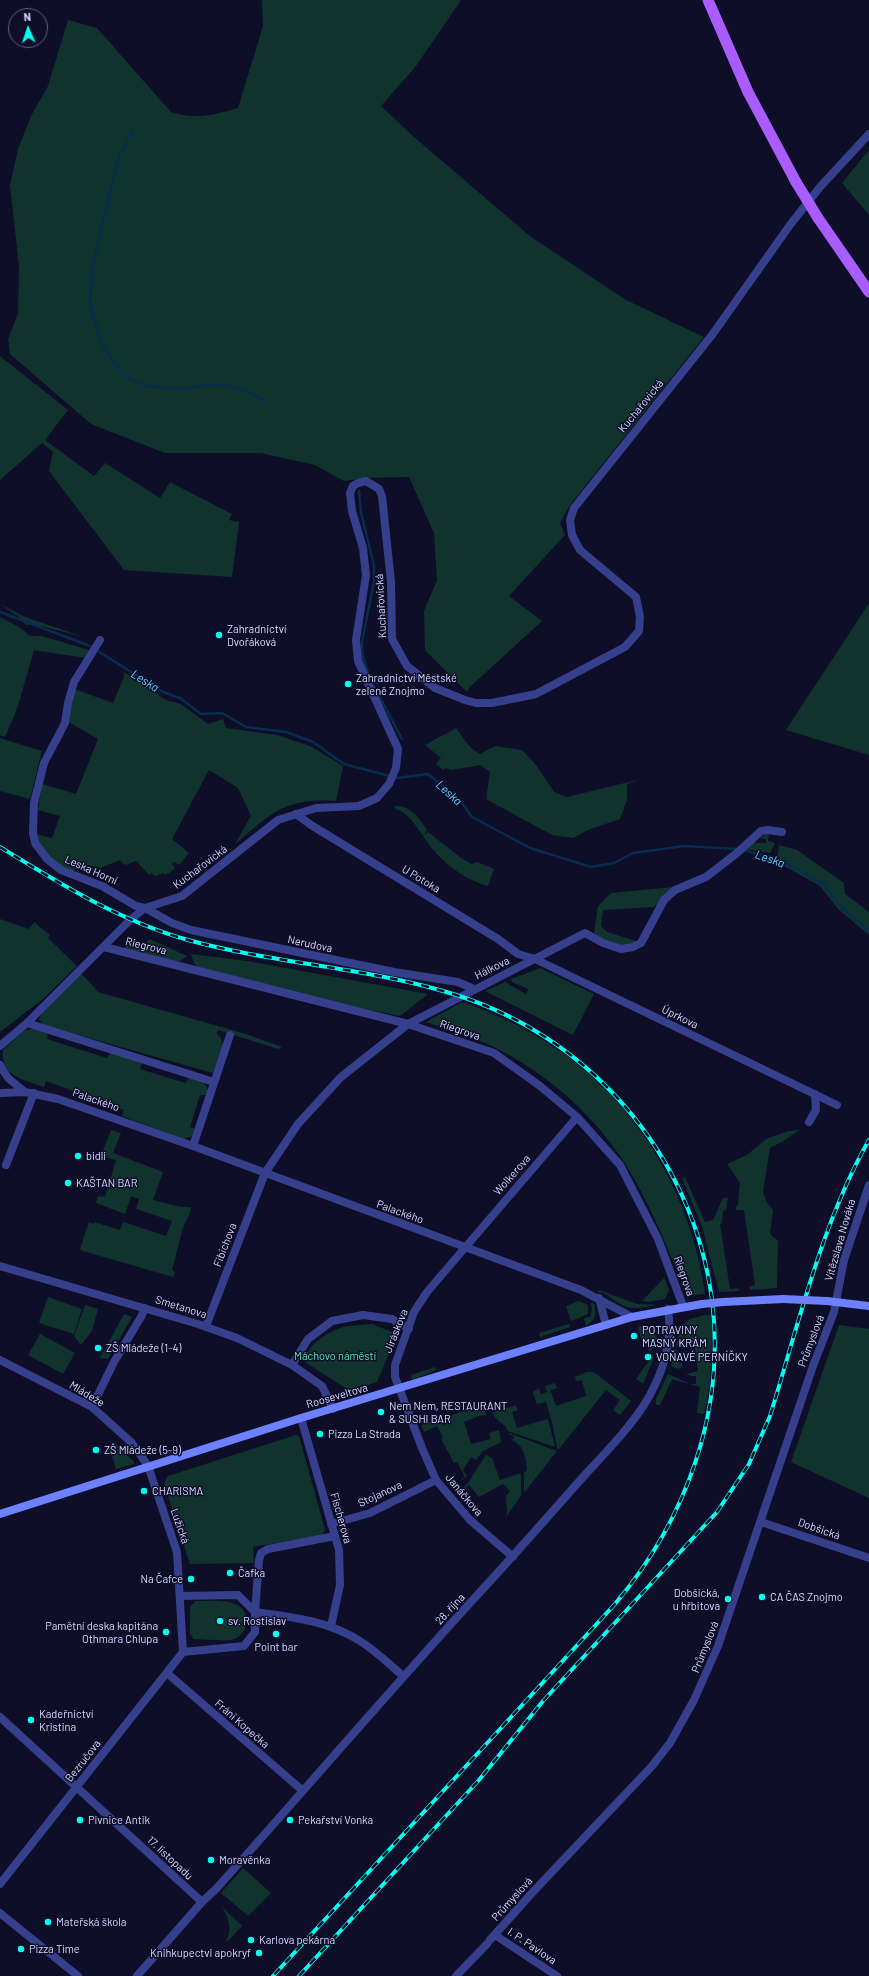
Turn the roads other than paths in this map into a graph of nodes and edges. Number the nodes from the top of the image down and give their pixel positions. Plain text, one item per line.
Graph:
1 (708, 0) edge
2 (869, 134) edge
3 (869, 292) edge
4 (97, 645) dead end
5 (296, 814) junction
6 (782, 832) dead end
7 (145, 908) junction
8 (104, 947) junction
9 (535, 959) junction
10 (474, 989) junction
11 (27, 1022) junction
12 (408, 1024) junction
13 (230, 1035) dead end
14 (0, 1047) edge
15 (0, 1066) edge
16 (214, 1082) junction
17 (25, 1092) junction
18 (0, 1093) edge
19 (34, 1093) junction
20 (815, 1094) junction
21 (837, 1105) dead end
22 (577, 1117) junction
23 (809, 1122) dead end
24 (193, 1146) junction
25 (6, 1165) dead end
26 (265, 1173) junction
27 (869, 1185) edge
28 (464, 1247) junction
29 (0, 1266) edge
30 (599, 1298) junction
31 (836, 1302) junction
32 (683, 1306) junction
33 (869, 1306) edge
34 (145, 1308) junction
35 (668, 1309) junction
36 (632, 1317) junction
37 (606, 1325) junction
38 (206, 1326) junction
39 (409, 1329) junction
40 (0, 1360) edge
41 (292, 1365) junction
42 (400, 1389) junction
43 (92, 1407) junction
44 (333, 1409) junction
45 (301, 1418) junction
46 (148, 1466) junction
47 (436, 1480) junction
48 (0, 1514) edge
49 (761, 1522) junction
50 (332, 1524) junction
51 (334, 1536) junction
52 (513, 1557) junction
53 (869, 1558) edge
54 (180, 1596) junction
55 (255, 1612) junction
56 (331, 1626) junction
57 (183, 1652) junction
58 (167, 1673) junction
59 (403, 1676) junction
60 (0, 1717) edge
61 (78, 1787) junction
62 (303, 1791) junction
63 (0, 1884) edge
64 (202, 1902) junction
65 (0, 1913) edge
66 (491, 1940) junction
67 (78, 1976) edge
68 (136, 1976) edge
69 (456, 1976) edge
70 (557, 1976) edge

1 - 3 main road, bridge
2 - 5 street, Kuchařovická
4 - 7 street, Leska Horní
5 - 7 street, Kuchařovická
5 - 9 street, U Potoka
6 - 9 street, Hálkova
7 - 8 street, Kuchařovická
7 - 10 street, Nerudova
8 - 11 street, Kuchařovická
8 - 12 street, Riegrova
9 - 10 street, Hálkova
9 - 20 street, Úprkova
10 - 12 street, Hálkova
11 - 14 street, Kuchařovická
11 - 16 street
12 - 22 street, Riegrova
12 - 26 street, Hálkova
13 - 16 street
15 - 17 street
16 - 24 street
17 - 18 street, Palackého
17 - 19 street, Palackého
19 - 24 street, Palackého
19 - 25 street
20 - 21 street, Úprkova
20 - 23 street
22 - 28 street, Wolkerova
22 - 32 street, Riegrova
24 - 26 street, Palackého
26 - 28 street, Palackého
26 - 38 street, Fibichova
27 - 31 street, Vítězslava Nováka
28 - 30 street, Palackého
28 - 39 street, Jiráskova
29 - 34 street, Smetanova
30 - 36 street, Palackého
30 - 37 street
31 - 32 main road, Rooseveltova, bridge
31 - 33 main road, Rooseveltova
31 - 49 street, Průmyslová
32 - 35 main road, Rooseveltova
34 - 38 street, Smetanova
34 - 43 street
35 - 36 main road, Rooseveltova
35 - 52 street, 28. října
36 - 37 main road, Rooseveltova
37 - 42 main road, Rooseveltova
38 - 41 street, Smetanova
39 - 41 street
39 - 42 street, Jiráskova
40 - 43 street, Mládeže
41 - 44 street, Smetanova
42 - 44 main road, Rooseveltova
42 - 47 street, Janáčkova
43 - 46 street, Mládeže
44 - 45 main road, Rooseveltova
45 - 46 main road, Rooseveltova
45 - 50 street, Fischerova
46 - 48 main road, Rooseveltova
46 - 54 street, Lužická
47 - 50 street, Stojanova
47 - 52 street, Janáčkova
49 - 53 street, Dobšická
49 - 66 street, Průmyslová
50 - 51 street, Fischerova
51 - 55 street
51 - 56 street, Fischerova
52 - 59 street, 28. října
54 - 55 street
54 - 57 street, Lužická
55 - 56 street
55 - 57 street
56 - 59 street
57 - 58 street, Bezručova
58 - 61 street, Bezručova
58 - 62 street, Fráni Kopečka
59 - 62 street, 28. října
60 - 61 street, 17. listopadu
61 - 63 street, Bezručova
61 - 64 street, 17. listopadu
62 - 64 street, 28. října
64 - 68 street, 28. října
65 - 67 street
66 - 69 street, Průmyslová
66 - 70 street, I. P. Pavlova

